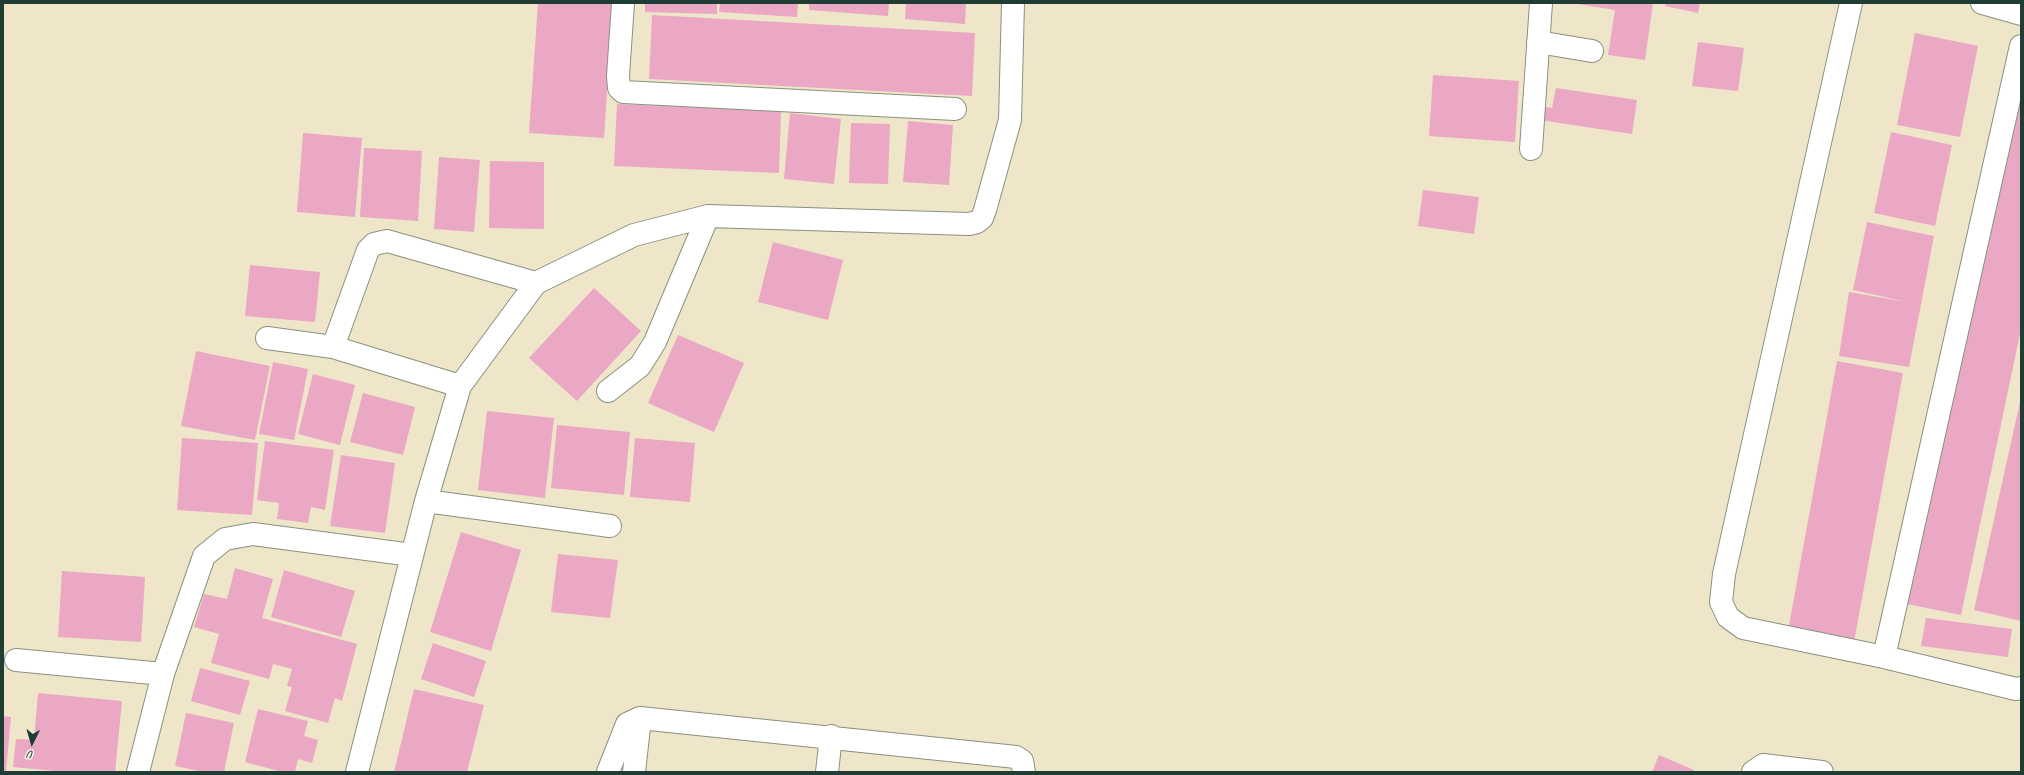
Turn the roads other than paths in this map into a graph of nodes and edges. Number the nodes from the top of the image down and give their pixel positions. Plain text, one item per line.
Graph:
1 (623, 3) edge
2 (1013, 3) edge
3 (1541, 3) edge
4 (1851, 3) edge
5 (1982, 3) edge
6 (2021, 14) edge
7 (1538, 42) junction
8 (2021, 46) edge
9 (1592, 51) dead end
10 (955, 109) dead end
11 (1531, 149) dead end
12 (708, 216) junction
13 (536, 284) junction
14 (267, 338) dead end
15 (333, 347) junction
16 (460, 386) junction
17 (608, 391) dead end
18 (426, 501) junction
19 (610, 526) dead end
20 (412, 555) junction
21 (1884, 657) junction
22 (16, 660) dead end
23 (163, 674) junction
24 (2021, 688) edge
25 (640, 718) junction
26 (831, 736) junction
27 (138, 772) edge
28 (357, 772) edge
29 (608, 772) edge
30 (634, 772) edge
31 (827, 772) edge
32 (1024, 772) edge
33 (1753, 772) edge
34 (1822, 772) edge

1 - 10 street
2 - 12 street
3 - 7 street
4 - 21 street
5 - 6 street
7 - 9 street
7 - 11 street
8 - 21 street
12 - 13 street
12 - 17 street
13 - 15 street
13 - 16 street
14 - 15 street
15 - 16 street
16 - 18 street
18 - 19 street
18 - 20 street
20 - 23 street
20 - 28 street
21 - 24 street
22 - 23 street
23 - 27 street
25 - 26 street
25 - 29 street
25 - 30 street
26 - 31 street
26 - 32 street
33 - 34 street

